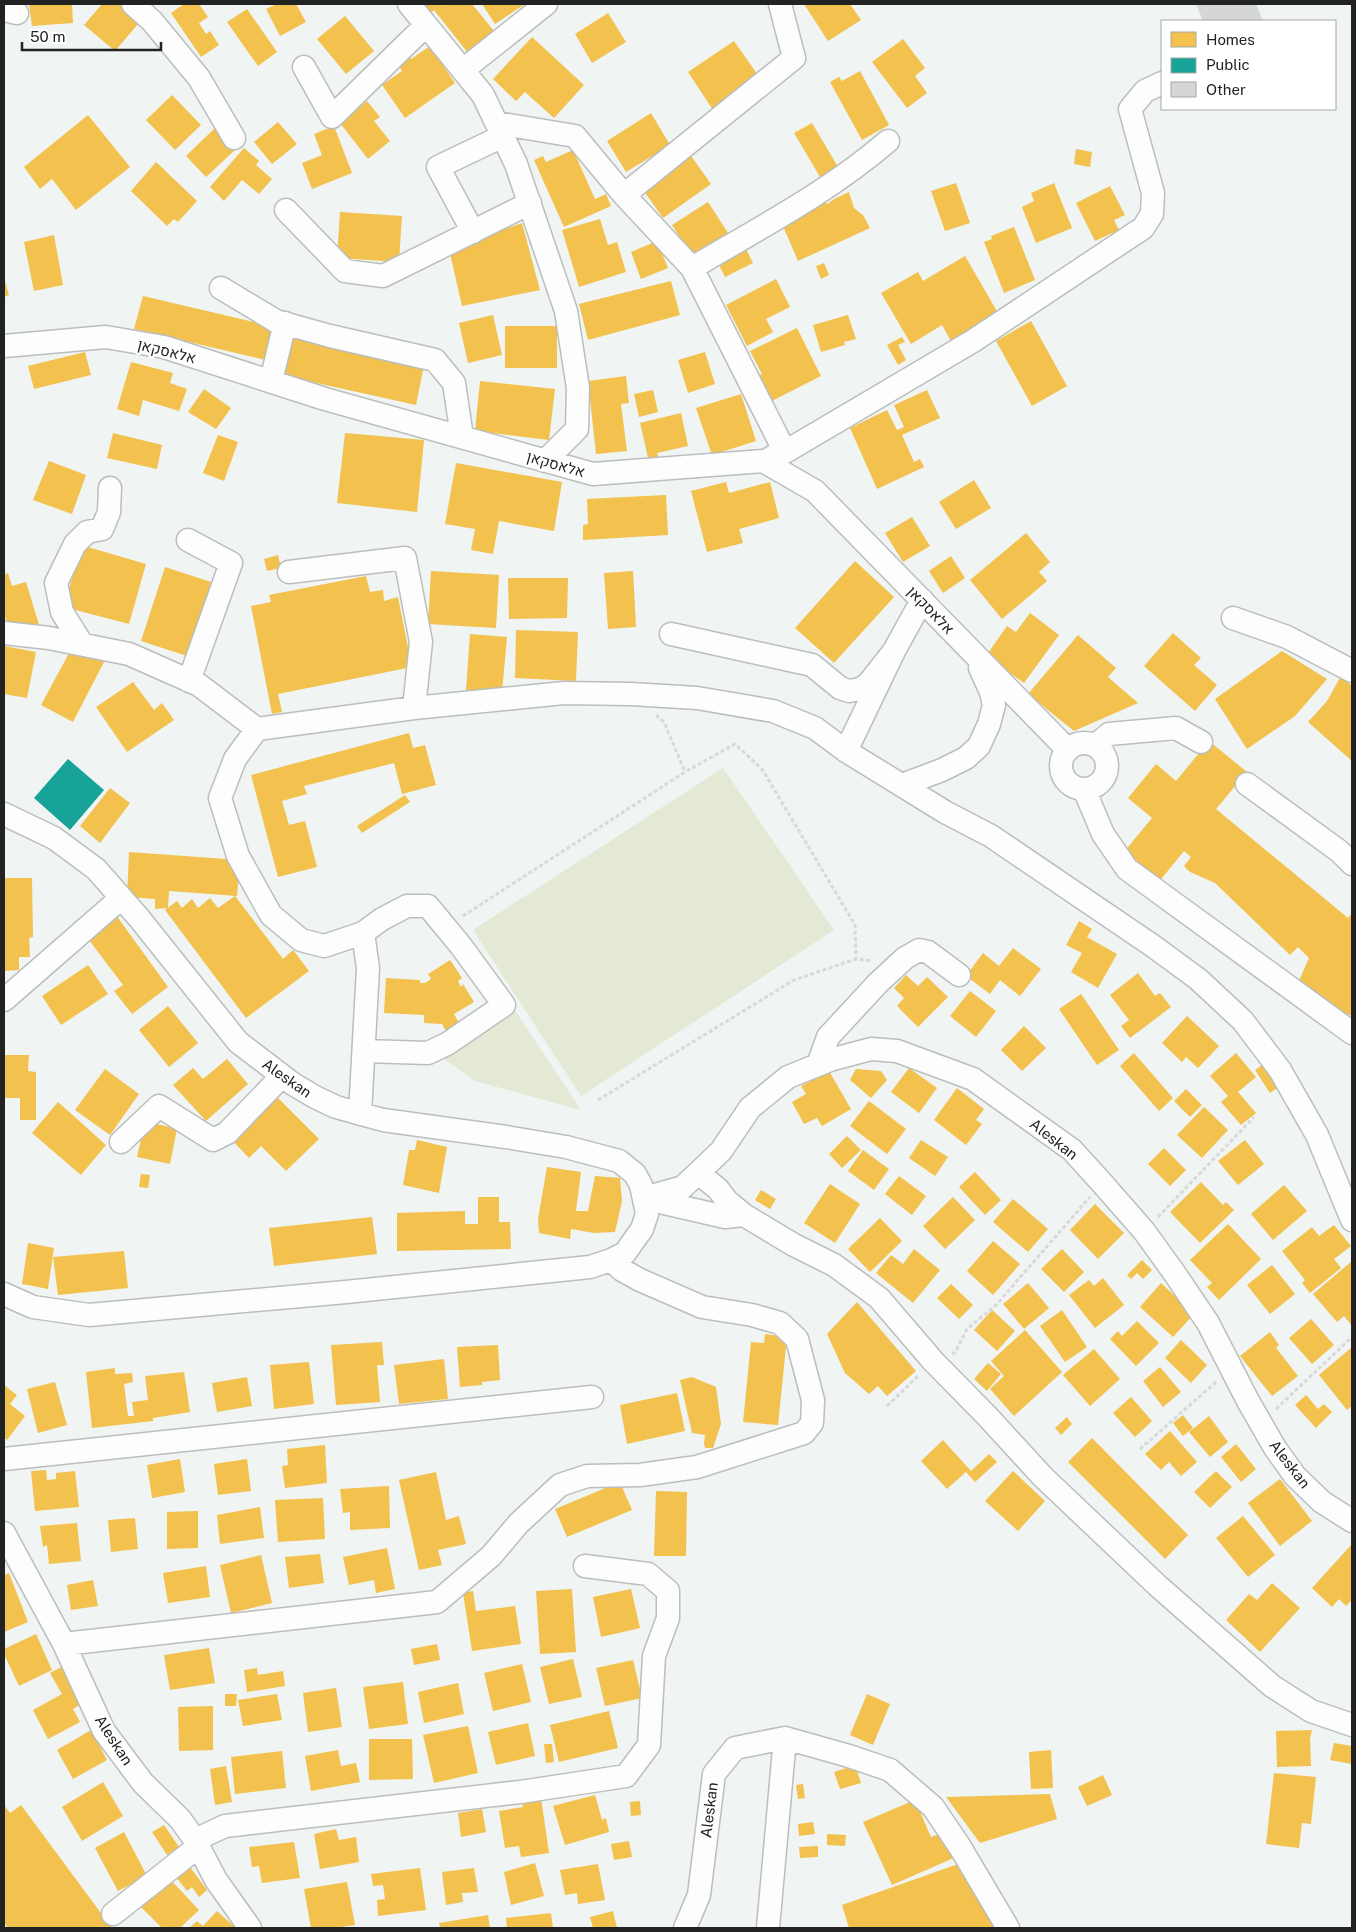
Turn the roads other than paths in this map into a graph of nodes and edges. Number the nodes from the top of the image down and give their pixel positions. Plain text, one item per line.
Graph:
1 (133, 4) edge
2 (409, 4) edge
3 (546, 4) edge
4 (780, 4) edge
5 (426, 25) junction
6 (304, 67) dead end
7 (463, 70) junction
8 (1161, 83) edge
9 (500, 129) junction
10 (234, 138) dead end
11 (888, 141) dead end
12 (624, 195) junction
13 (530, 204) junction
14 (286, 210) dead end
15 (473, 232) junction
16 (692, 268) junction
17 (221, 288) dead end
18 (285, 323) junction
19 (4, 346) edge
20 (271, 381) junction
21 (462, 437) junction
22 (785, 452) junction
23 (763, 460) junction
24 (545, 461) junction
25 (110, 488) dead end
26 (188, 540) dead end
27 (289, 572) dead end
28 (922, 600) junction
29 (1233, 618) dead end
30 (4, 633) edge
31 (671, 634) dead end
32 (82, 644) junction
33 (894, 651) junction
34 (972, 651) junction
35 (1352, 671) edge
36 (189, 681) junction
37 (414, 708) junction
38 (257, 729) junction
39 (1201, 742) dead end
40 (1096, 745) junction
41 (846, 750) junction
42 (1068, 750) junction
43 (1247, 784) dead end
44 (902, 785) junction
45 (1084, 789) junction
46 (4, 814) edge
47 (1352, 864) edge
48 (121, 898) junction
49 (363, 933) junction
50 (959, 975) dead end
51 (4, 1000) edge
52 (1352, 1033) edge
53 (364, 1051) junction
54 (818, 1065) junction
55 (282, 1076) junction
56 (360, 1114) junction
57 (121, 1142) dead end
58 (698, 1173) junction
59 (644, 1198) junction
60 (744, 1215) junction
61 (1352, 1220) edge
62 (610, 1260) junction
63 (4, 1294) edge
64 (592, 1397) dead end
65 (4, 1459) edge
66 (1352, 1521) edge
67 (4, 1533) edge
68 (585, 1566) dead end
69 (64, 1644) junction
70 (1352, 1725) edge
71 (785, 1738) junction
72 (197, 1843) junction
73 (113, 1914) dead end
74 (250, 1928) edge
75 (685, 1928) edge
76 (768, 1928) edge
77 (1008, 1928) edge

1 - 10 street
2 - 5 street
3 - 7 street
4 - 12 street
5 - 6 street
5 - 7 street
7 - 9 street
8 - 22 street
9 - 12 street
9 - 13 street
9 - 15 street
11 - 16 street
12 - 16 street
13 - 15 street
13 - 24 street
14 - 15 street
16 - 22 street
17 - 18 street
18 - 20 street
18 - 21 street
19 - 20 street, אלאסקאן
20 - 21 street, אלאסקאן
21 - 24 street, אלאסקאן
22 - 23 street
23 - 24 street, אלאסקאן
23 - 28 street, אלאסקאן
25 - 32 street
26 - 36 street
27 - 37 street
28 - 33 street
28 - 34 street, אלאסקאן
29 - 35 street
30 - 32 street
31 - 33 street
32 - 36 street
33 - 41 street
34 - 42 street, אלאסקאן
34 - 44 street
36 - 38 street
37 - 38 street
37 - 41 street
38 - 49 street
39 - 40 street
40 - 42 street
40 - 45 street
41 - 44 street
42 - 45 street
43 - 47 street
44 - 61 street
45 - 52 street
46 - 48 street, Aleskan
48 - 51 street
48 - 55 street, Aleskan
49 - 53 street
49 - 53 street
50 - 54 street
53 - 56 street
54 - 58 street, Aleskan
54 - 66 street, Aleskan
55 - 56 street, Aleskan
55 - 57 street
56 - 59 street, Aleskan
58 - 59 street, Aleskan
58 - 60 street
59 - 60 street
59 - 62 street, Aleskan
60 - 70 street
62 - 63 street, Aleskan
62 - 69 street
64 - 65 street
67 - 69 street, Aleskan
68 - 72 street
69 - 72 street, Aleskan
71 - 75 street, Aleskan
71 - 76 street
71 - 77 street
72 - 73 street
72 - 74 street, Aleskan

